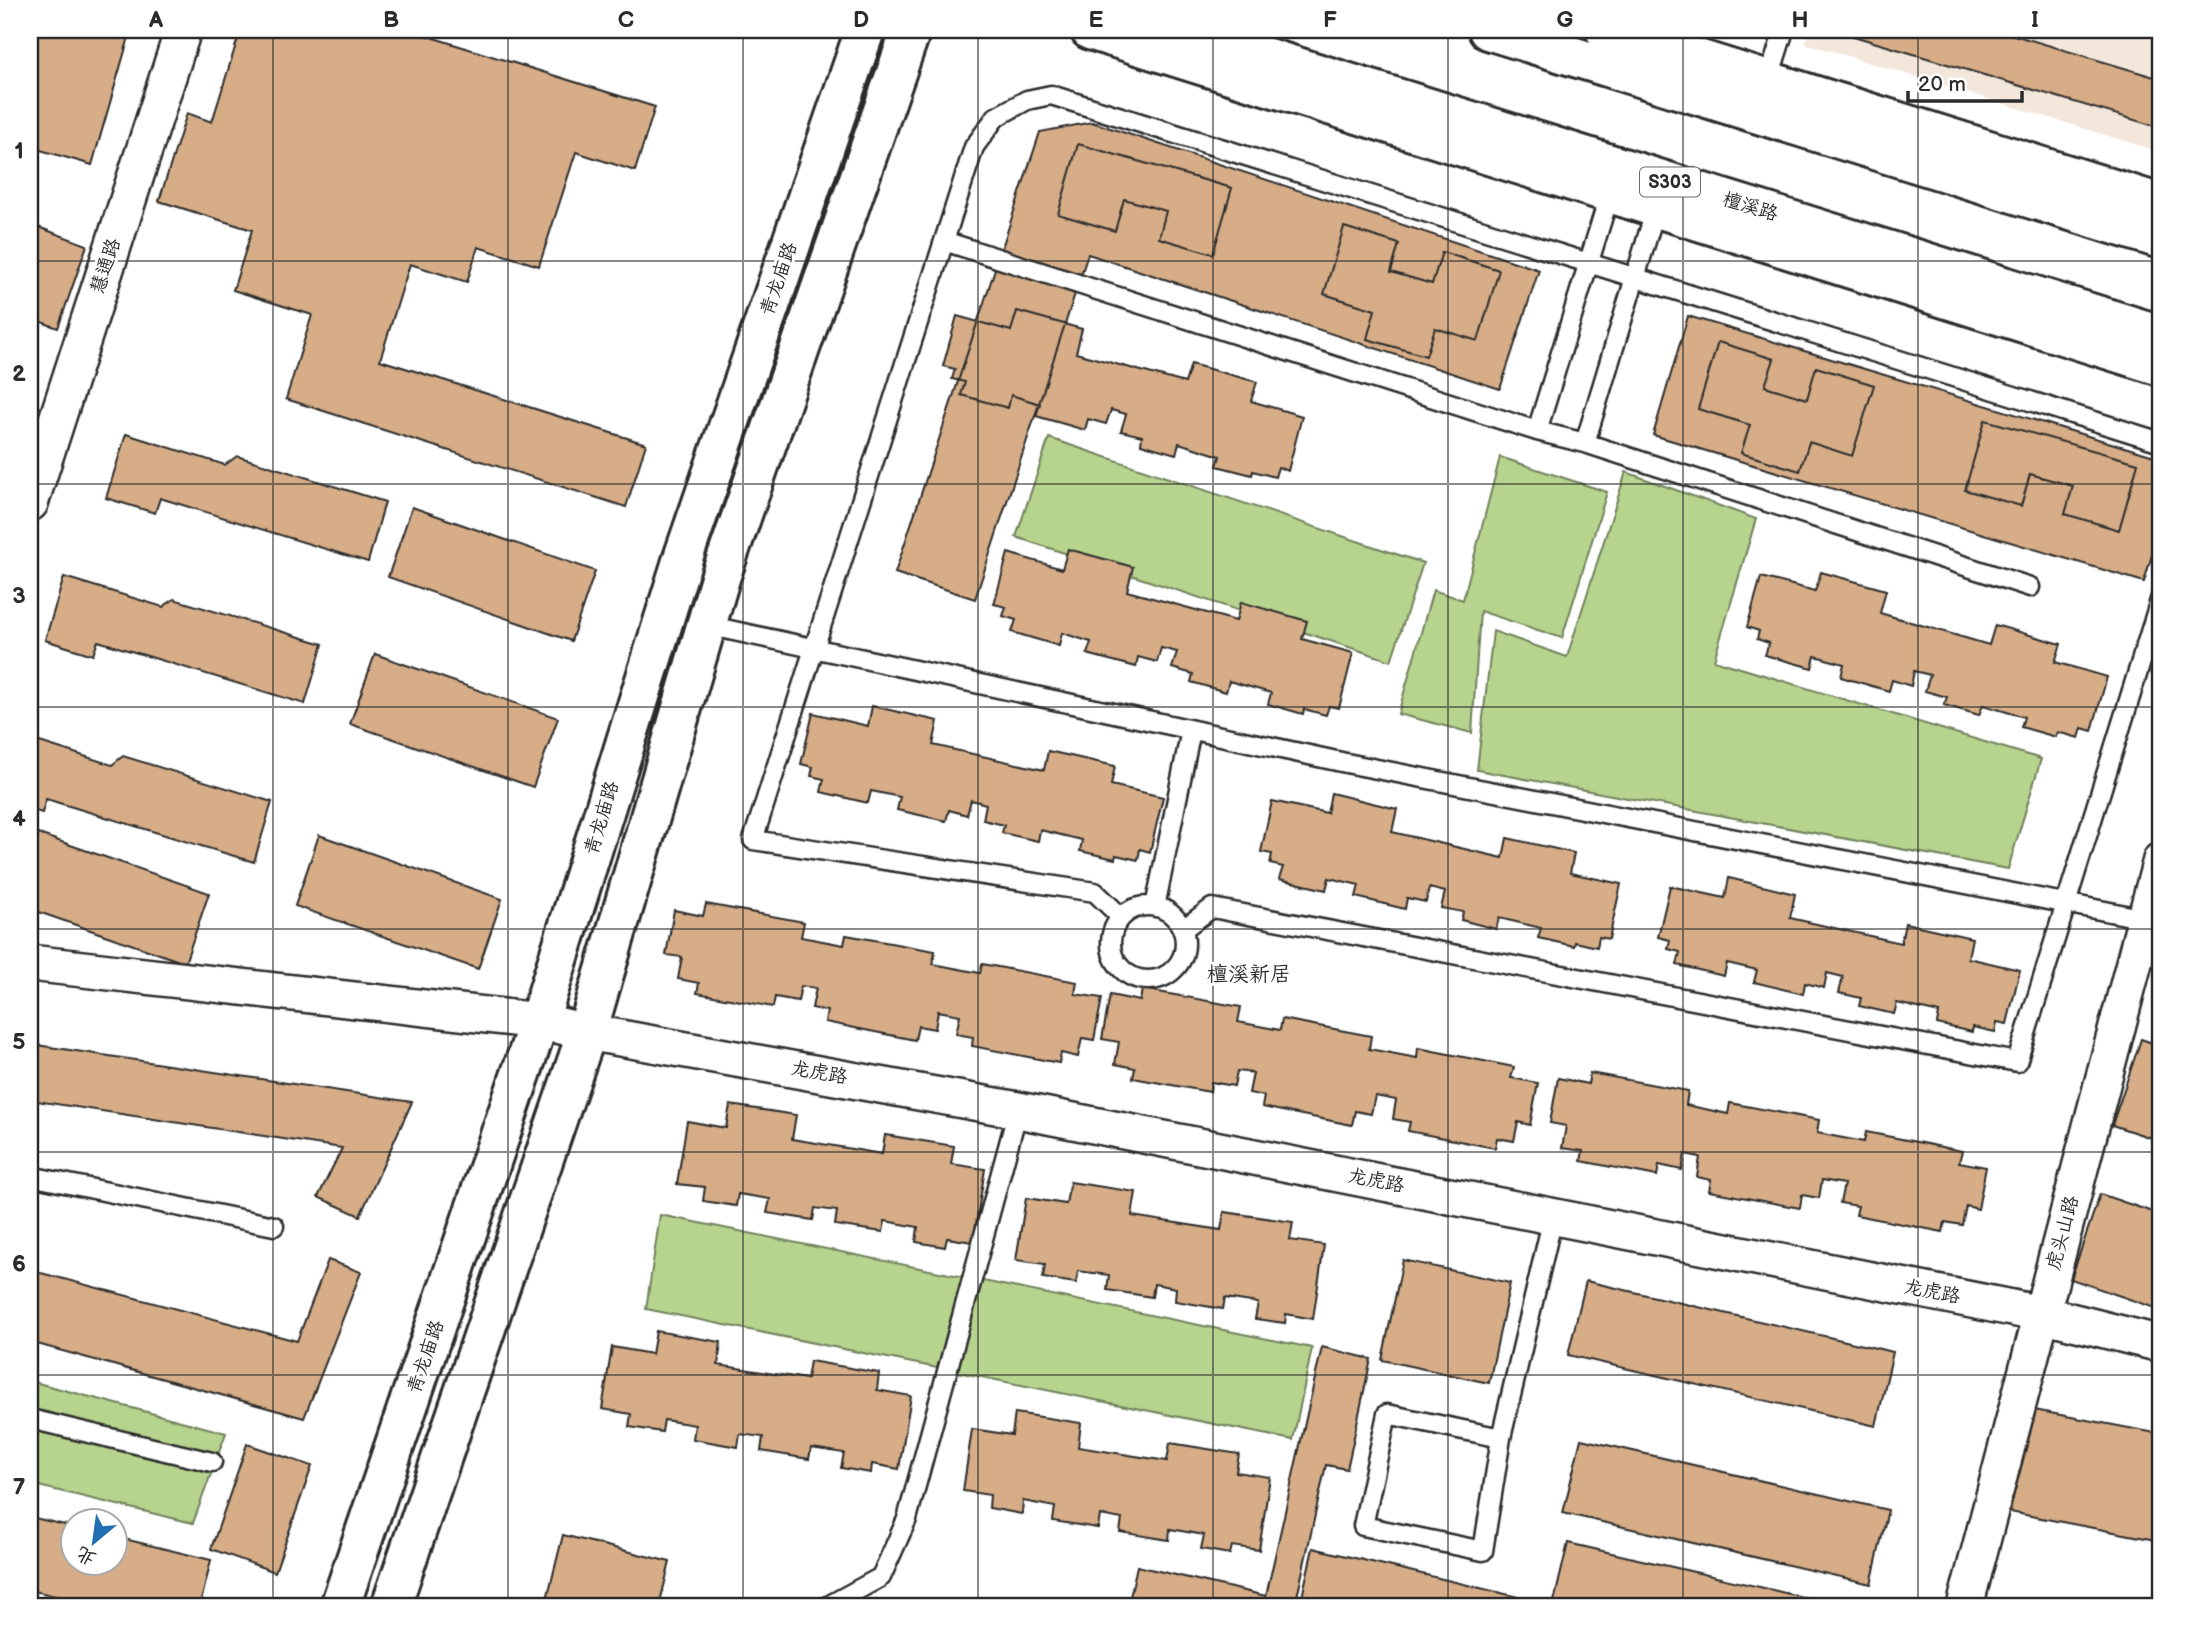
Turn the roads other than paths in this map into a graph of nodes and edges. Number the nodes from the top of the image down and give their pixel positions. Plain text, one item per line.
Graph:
1 (183, 30) edge
2 (865, 30) edge
3 (911, 30) edge
4 (1090, 30) edge
5 (1178, 30) edge
6 (1488, 30) edge
7 (1605, 30) edge
8 (1784, 30) edge
9 (1768, 81) junction
10 (1614, 179) junction
11 (1661, 194) junction
12 (2161, 204) edge
13 (2161, 239) edge
14 (944, 241) junction
15 (1590, 264) junction
16 (1635, 278) junction
17 (2161, 335) edge
18 (2161, 366) edge
19 (1537, 431) junction
20 (2161, 442) edge
21 (1585, 443) junction
22 (30, 503) edge
23 (2030, 587) dead end
24 (2161, 597) edge
25 (706, 625) junction
26 (814, 649) junction
27 (1191, 730) junction
28 (2161, 859) edge
29 (2068, 904) junction
30 (1155, 907) junction
31 (1121, 917) junction
32 (2146, 919) junction
33 (1182, 929) junction
34 (30, 963) edge
35 (539, 1021) junction
36 (587, 1032) junction
37 (1018, 1110) junction
38 (30, 1176) edge
39 (1553, 1217) junction
40 (274, 1226) dead end
41 (2042, 1314) junction
42 (2161, 1344) edge
43 (30, 1419) edge
44 (1501, 1438) junction
45 (212, 1462) dead end
46 (341, 1606) edge
47 (391, 1606) edge
48 (828, 1606) edge
49 (1965, 1606) edge

1 - 22 street, 慧通路
2 - 35 street, 青龙庙路
3 - 25 street
4 - 10 street
5 - 10 street, 檀溪路 / S303
6 - 13 street
7 - 9 street
8 - 9 lane
9 - 12 street
10 - 11 street, 檀溪路 / S303
10 - 15 lane
11 - 16 lane
11 - 17 street, 檀溪路 / S303
11 - 18 street
14 - 15 lane
14 - 19 lane
14 - 26 lane
15 - 16 lane
15 - 19 lane
16 - 20 lane
16 - 21 lane
19 - 21 lane
21 - 23 lane
24 - 29 lane
25 - 26 lane
25 - 36 street
26 - 27 lane
26 - 31 lane
27 - 29 lane
27 - 30 lane
28 - 32 street, 虎头山路
29 - 32 lane
29 - 33 lane
30 - 31 lane
30 - 33 lane
31 - 33 lane
32 - 41 street, 虎头山路
34 - 35 street, 龙虎路
35 - 36 street, 龙虎路
35 - 46 street, 青龙庙路
36 - 37 street, 龙虎路
36 - 47 street
37 - 39 street, 龙虎路
37 - 48 lane
38 - 40 lane
39 - 41 street, 龙虎路
39 - 44 lane
41 - 42 street, 龙虎路
41 - 49 street, 虎头山路
43 - 45 lane
44 - 44 lane

